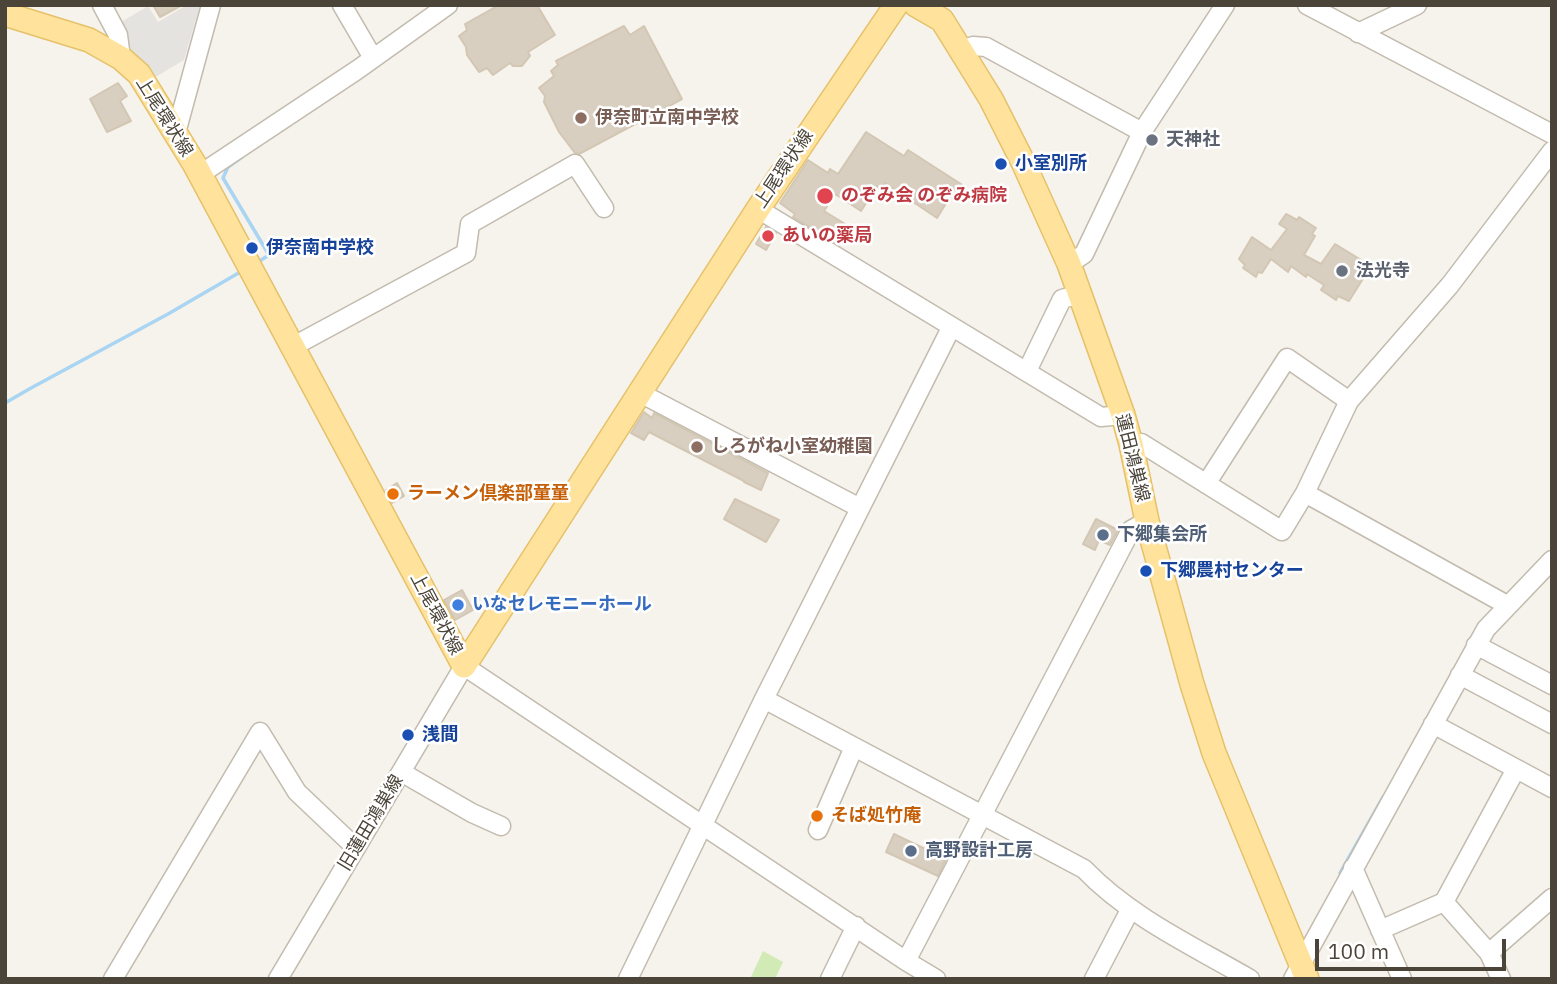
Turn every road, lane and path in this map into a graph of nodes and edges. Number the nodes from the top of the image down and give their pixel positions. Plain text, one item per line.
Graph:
1 (102, 5) edge
2 (211, 5) edge
3 (342, 5) edge
4 (448, 5) edge
5 (896, 5) edge
6 (916, 5) edge
7 (1225, 5) edge
8 (1307, 5) edge
9 (1417, 5) edge
10 (5, 14) edge
11 (1358, 33) junction
12 (960, 51) junction
13 (121, 58) junction
14 (373, 58) junction
15 (1142, 132) junction
16 (176, 133) junction
17 (1552, 134) edge
18 (1552, 151) edge
19 (199, 175) junction
20 (604, 208) dead end
21 (758, 209) junction
22 (1069, 264) junction
23 (1080, 294) junction
24 (951, 328) junction
25 (292, 347) junction
26 (1027, 371) junction
27 (639, 393) junction
28 (1349, 401) junction
29 (1123, 415) junction
30 (1131, 444) junction
31 (1206, 484) junction
32 (1305, 493) junction
33 (860, 508) junction
34 (1147, 521) junction
35 (1552, 560) edge
36 (1544, 580) edge
37 (1507, 605) junction
38 (1476, 645) junction
39 (464, 666) junction
40 (1460, 675) junction
41 (1552, 685) edge
42 (764, 699) junction
43 (1433, 724) junction
44 (1552, 724) edge
45 (854, 747) junction
46 (1516, 769) junction
47 (401, 772) junction
48 (1552, 788) edge
49 (982, 814) junction
50 (702, 825) junction
51 (502, 826) dead end
52 (818, 830) dead end
53 (356, 848) junction
54 (1353, 868) junction
55 (1552, 898) edge
56 (1444, 902) junction
57 (1130, 910) junction
58 (856, 926) junction
59 (1380, 930) junction
60 (1489, 953) junction
61 (906, 961) junction
62 (1300, 974) edge
63 (113, 979) edge
64 (278, 979) edge
65 (628, 979) edge
66 (830, 979) edge
67 (936, 979) edge
68 (1094, 979) edge
69 (1250, 979) edge
70 (1402, 979) edge
71 (1501, 979) edge

1 - 13 street
2 - 16 street
3 - 14 street
4 - 14 street
5 - 21 main road, 上尾環状線
6 - 12 main road, 蓮田鴻巣線
7 - 15 street
8 - 11 street
9 - 11 street
10 - 13 main road, 上尾環状線
11 - 17 street
12 - 15 street
12 - 22 main road, 蓮田鴻巣線
13 - 16 main road, 上尾環状線
14 - 19 street
15 - 22 street
16 - 19 main road, 上尾環状線
18 - 28 street
19 - 25 main road, 上尾環状線
20 - 25 street
21 - 24 street
21 - 27 main road, 上尾環状線
22 - 23 main road, 蓮田鴻巣線
23 - 26 street
23 - 29 main road, 蓮田鴻巣線
24 - 26 street
24 - 33 street
25 - 39 main road, 上尾環状線
26 - 29 street
27 - 33 street
27 - 39 main road, 上尾環状線
28 - 31 street
28 - 32 street
29 - 30 main road, 蓮田鴻巣線
30 - 31 street
30 - 34 main road, 蓮田鴻巣線
31 - 32 street
32 - 37 street
33 - 42 street
34 - 49 street
34 - 62 main road, 蓮田鴻巣線
35 - 36 street
36 - 37 street
37 - 38 street
38 - 40 street
38 - 41 street
39 - 47 street, 旧蓮田鴻巣線
39 - 50 street
40 - 43 street
40 - 44 street
42 - 45 street
42 - 50 street
43 - 46 street
43 - 54 street
45 - 49 street
45 - 52 street
46 - 48 street
46 - 56 street
47 - 51 street
47 - 53 street, 旧蓮田鴻巣線
49 - 57 street
49 - 61 street
50 - 58 street
50 - 65 street
53 - 63 street
53 - 64 street, 旧蓮田鴻巣線
54 - 59 street
54 - 62 street
55 - 60 street
56 - 59 street
56 - 60 street
57 - 68 street
57 - 69 street
58 - 61 street
58 - 66 street
59 - 70 street
60 - 71 street
61 - 67 street

